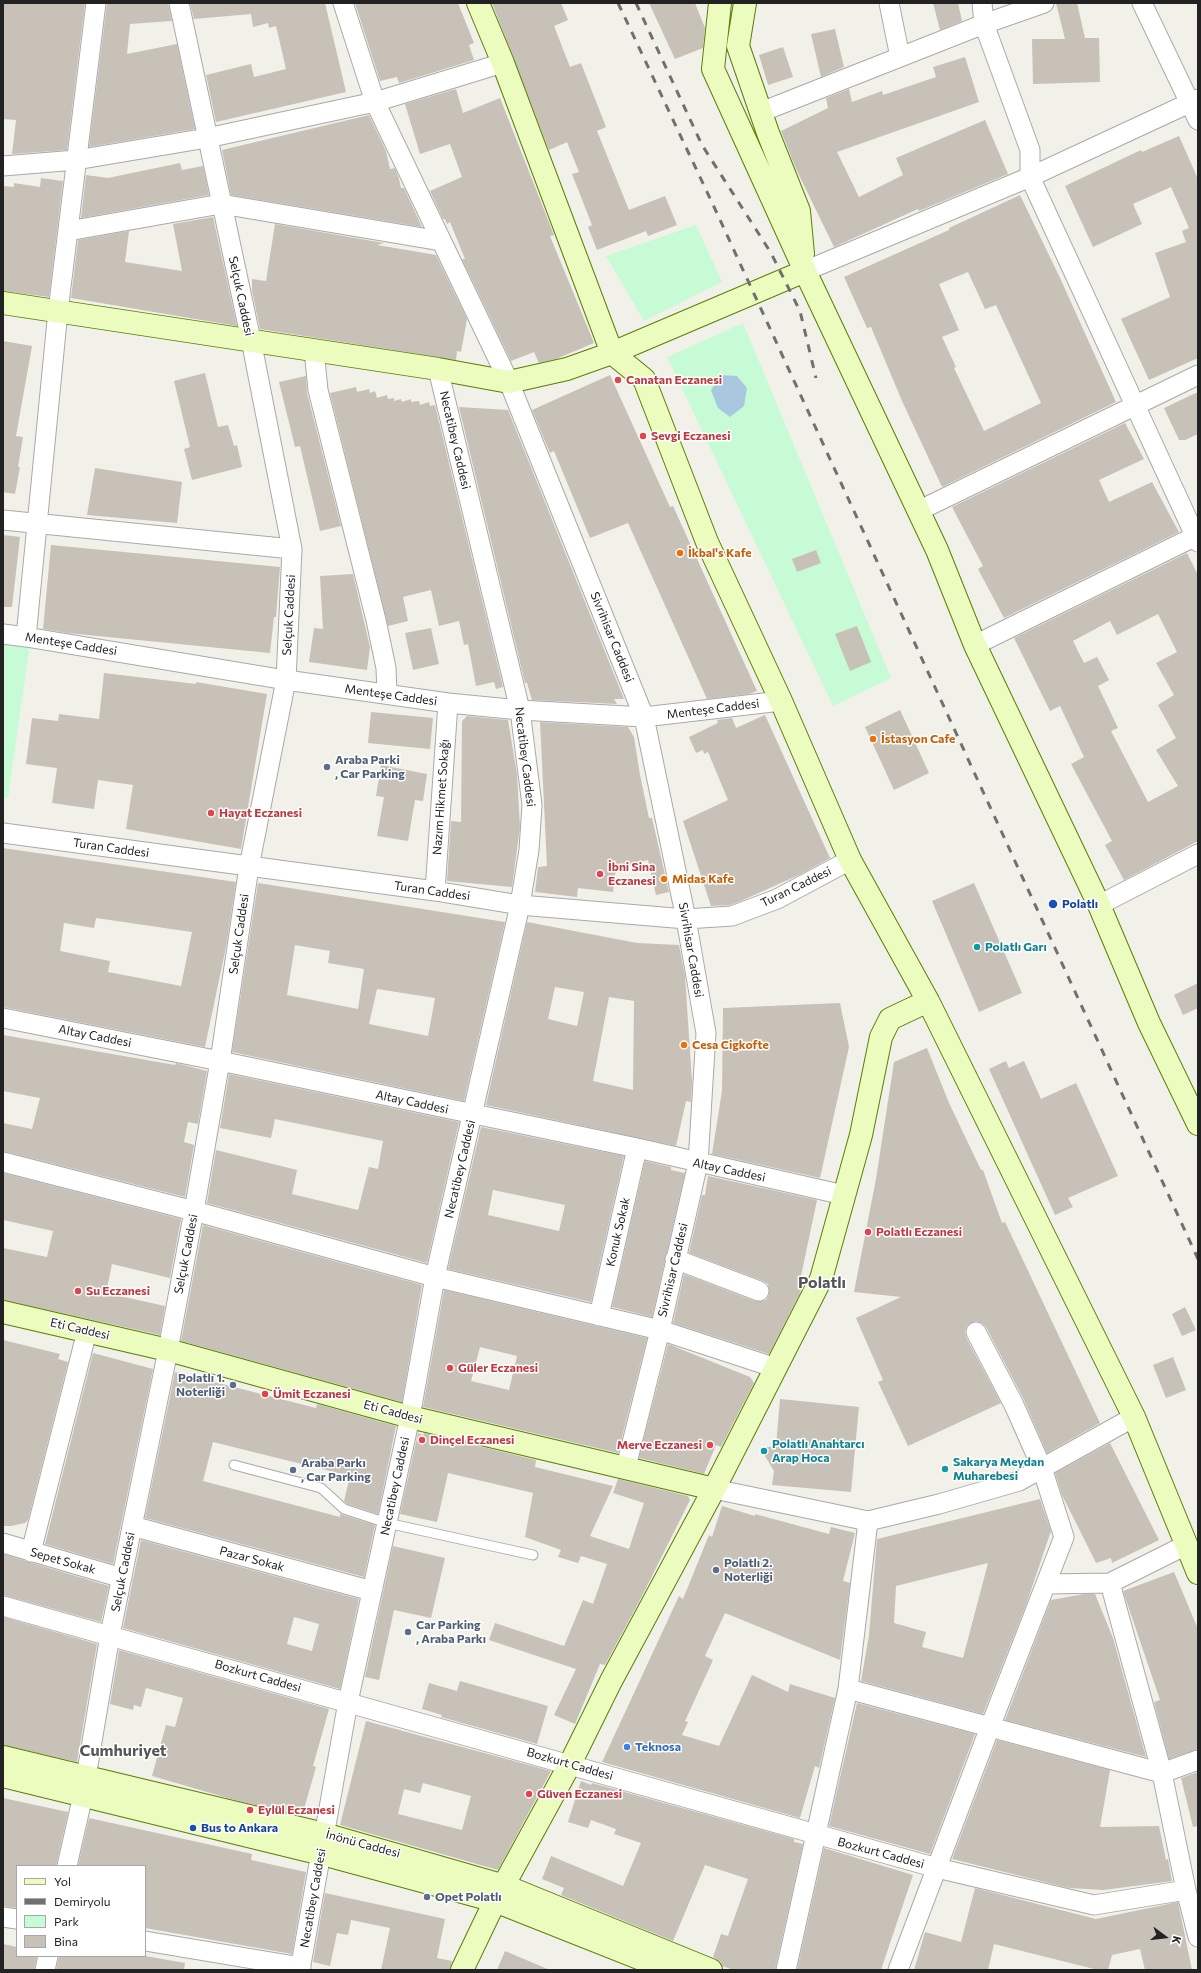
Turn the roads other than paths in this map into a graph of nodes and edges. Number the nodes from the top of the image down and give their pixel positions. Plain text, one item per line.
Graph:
1 (96, 3) edge
2 (179, 3) edge
3 (342, 3) edge
4 (478, 3) edge
5 (745, 3) edge
6 (889, 3) edge
7 (982, 3) edge
8 (1044, 3) edge
9 (1142, 3) edge
10 (717, 7) edge
11 (984, 24) junction
12 (900, 57) junction
13 (503, 63) junction
14 (1194, 101) edge
15 (375, 102) junction
16 (760, 112) junction
17 (1198, 120) edge
18 (207, 138) junction
19 (76, 160) junction
20 (3, 166) edge
21 (1030, 177) junction
22 (221, 204) junction
23 (68, 231) junction
24 (441, 241) junction
25 (805, 271) junction
26 (3, 303) edge
27 (58, 311) junction
28 (251, 340) junction
29 (314, 350) junction
30 (612, 353) junction
31 (438, 369) junction
32 (1198, 375) edge
33 (509, 382) junction
34 (1135, 406) junction
35 (918, 511) junction
36 (3, 520) edge
37 (37, 524) junction
38 (1197, 538) edge
39 (292, 549) junction
40 (3, 634) edge
41 (26, 637) junction
42 (975, 645) junction
43 (286, 680) junction
44 (387, 694) junction
45 (781, 701) junction
46 (448, 703) junction
47 (520, 710) junction
48 (644, 717) junction
49 (3, 833) edge
50 (1198, 854) edge
51 (850, 860) junction
52 (249, 866) junction
53 (435, 890) junction
54 (520, 905) junction
55 (1099, 905) junction
56 (686, 919) junction
57 (928, 1001) junction
58 (3, 1018) edge
59 (220, 1061) junction
60 (473, 1114) junction
61 (1198, 1124) edge
62 (637, 1148) junction
63 (3, 1162) edge
64 (698, 1163) junction
65 (844, 1195) junction
66 (194, 1211) junction
67 (676, 1259) junction
68 (435, 1277) junction
69 (759, 1292) dead end
70 (3, 1312) edge
71 (599, 1316) junction
72 (660, 1330) junction
73 (87, 1331) junction
74 (976, 1332) dead end
75 (168, 1350) junction
76 (776, 1368) junction
77 (1134, 1416) junction
78 (410, 1417) junction
79 (234, 1465) dead end
80 (626, 1467) junction
81 (1042, 1468) junction
82 (714, 1489) junction
83 (868, 1521) junction
84 (387, 1523) junction
85 (132, 1526) junction
86 (3, 1543) edge
87 (1186, 1545) junction
88 (31, 1552) junction
89 (533, 1555) dead end
90 (1198, 1573) edge
91 (122, 1578) junction
92 (1110, 1583) junction
93 (1047, 1584) junction
94 (372, 1591) junction
95 (3, 1606) edge
96 (110, 1635) junction
97 (848, 1689) junction
98 (348, 1702) junction
99 (990, 1727) junction
100 (3, 1758) edge
101 (1198, 1760) edge
102 (570, 1764) junction
103 (1162, 1773) junction
104 (3, 1776) edge
105 (84, 1786) junction
106 (815, 1835) junction
107 (323, 1844) junction
108 (67, 1865) edge
109 (937, 1868) junction
110 (1186, 1890) junction
111 (500, 1893) junction
112 (3, 1917) edge
113 (16, 1919) edge
114 (1198, 1937) edge
115 (146, 1941) edge
116 (48, 1957) edge
117 (301, 1968) edge
118 (45, 1970) edge
119 (462, 1970) edge
120 (669, 1970) edge
121 (711, 1970) edge
122 (786, 1970) edge
123 (898, 1970) edge

1 - 19 street
2 - 18 street, Selçuk Caddesi
3 - 15 street, Sivrihisar Caddesi
4 - 13 street
5 - 16 street
6 - 12 street
7 - 11 street
8 - 11 street
9 - 14 street
10 - 25 street
11 - 12 street
11 - 21 street
12 - 16 street
13 - 15 street
13 - 30 street
14 - 17 street
14 - 21 street
15 - 18 street
15 - 24 street, Sivrihisar Caddesi
16 - 25 street
18 - 19 street
18 - 22 street, Selçuk Caddesi
19 - 20 street
19 - 23 street
21 - 25 street
21 - 34 street
22 - 23 street
22 - 24 street
22 - 28 street, Selçuk Caddesi
23 - 27 street
24 - 33 street, Sivrihisar Caddesi
25 - 30 street
25 - 35 street
26 - 27 street
27 - 28 street
27 - 37 street
28 - 29 street
28 - 39 street, Selçuk Caddesi
29 - 31 street
29 - 44 street
30 - 33 street
30 - 45 street
31 - 33 street
31 - 47 street, Necatibey Caddesi
32 - 34 street
33 - 48 street, Sivrihisar Caddesi
34 - 35 street
34 - 38 street
35 - 42 street
36 - 37 street
37 - 39 street
37 - 41 street
38 - 42 street
39 - 43 street, Selçuk Caddesi
40 - 41 street, Menteşe Caddesi
41 - 43 street, Menteşe Caddesi
42 - 55 street
43 - 44 street, Menteşe Caddesi
43 - 52 street, Selçuk Caddesi
44 - 46 street, Menteşe Caddesi
45 - 48 street, Menteşe Caddesi
45 - 51 street
46 - 47 street, Menteşe Caddesi
46 - 53 street, Nazım Hikmet Sokağı
47 - 48 street, Menteşe Caddesi
47 - 54 street, Necatibey Caddesi
48 - 56 street, Sivrihisar Caddesi
49 - 52 street, Turan Caddesi
50 - 55 street
51 - 56 street, Turan Caddesi
51 - 57 street
52 - 53 street, Turan Caddesi
52 - 59 street, Selçuk Caddesi
53 - 54 street, Turan Caddesi
54 - 56 street, Turan Caddesi
54 - 60 street, Necatibey Caddesi
55 - 61 street
56 - 64 street, Sivrihisar Caddesi
57 - 65 street
57 - 77 street
58 - 59 street, Altay Caddesi
59 - 60 street, Altay Caddesi
59 - 66 street, Selçuk Caddesi
60 - 62 street, Altay Caddesi
60 - 68 street, Necatibey Caddesi
62 - 64 street, Altay Caddesi
62 - 71 street, Konuk Sokak
63 - 66 street
64 - 65 street, Altay Caddesi
64 - 67 street, Sivrihisar Caddesi
65 - 76 street
66 - 68 street
66 - 75 street, Selçuk Caddesi
67 - 69 street
67 - 72 street, Sivrihisar Caddesi
68 - 71 street
68 - 78 street, Necatibey Caddesi
70 - 73 street, Eti Caddesi
71 - 72 street
72 - 76 street
72 - 80 street, Sivrihisar Caddesi
73 - 75 street, Eti Caddesi
73 - 88 street
74 - 81 street
75 - 78 street, Eti Caddesi
75 - 85 street, Selçuk Caddesi
76 - 82 street
77 - 81 street
77 - 87 street
78 - 80 street, Eti Caddesi
78 - 84 street, Necatibey Caddesi
79 - 84 lane
80 - 82 street, Eti Caddesi
81 - 83 street
81 - 93 street
82 - 83 street
82 - 102 street
83 - 97 street
84 - 89 lane
84 - 94 street, Necatibey Caddesi
85 - 91 street, Selçuk Caddesi
85 - 94 street, Pazar Sokak
86 - 88 street, Sepet Sokak
87 - 90 street
87 - 92 street
88 - 91 street, Sepet Sokak
91 - 96 street, Selçuk Caddesi
92 - 93 street
92 - 103 street
93 - 99 street
94 - 98 street, Necatibey Caddesi
95 - 96 street, Bozkurt Caddesi
96 - 98 street, Bozkurt Caddesi
96 - 105 street, Selçuk Caddesi
97 - 99 street
97 - 106 street
98 - 102 street, Bozkurt Caddesi
98 - 107 street, Necatibey Caddesi
99 - 103 street
99 - 109 street
100 - 105 street, İnönü Caddesi
101 - 103 street
102 - 106 street, Bozkurt Caddesi
102 - 111 street
103 - 110 street
104 - 105 street, İnönü Caddesi
105 - 107 street, İnönü Caddesi
105 - 108 street, Selçuk Caddesi
106 - 109 street, Bozkurt Caddesi
106 - 122 street
107 - 111 street, İnönü Caddesi
107 - 117 street, Necatibey Caddesi
109 - 110 street, Bozkurt Caddesi
109 - 123 street
110 - 114 street
111 - 119 street
111 - 120 street, İnönü Caddesi
111 - 121 street, İnönü Caddesi
112 - 113 street
115 - 117 street
116 - 118 street

